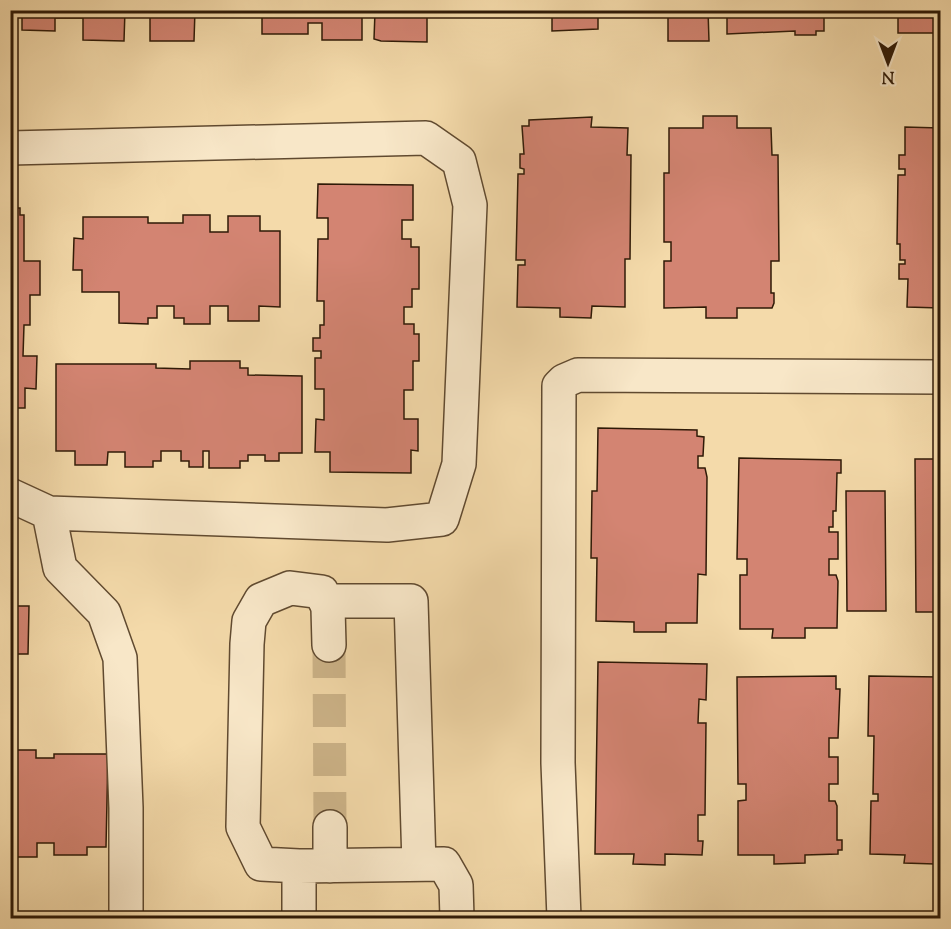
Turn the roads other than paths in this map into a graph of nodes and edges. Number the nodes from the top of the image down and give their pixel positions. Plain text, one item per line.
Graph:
1 (10, 148) edge
2 (940, 377) edge
3 (10, 495) edge
4 (49, 513) junction
5 (325, 601) junction
6 (329, 645) tunnel mouth
7 (330, 827) tunnel mouth
8 (418, 864) junction
9 (315, 866) junction
10 (457, 917) edge
11 (126, 918) edge
12 (299, 918) edge
13 (564, 918) edge

1 - 4 lane
2 - 13 lane
3 - 4 lane
4 - 11 lane
5 - 6 lane
5 - 8 lane
5 - 9 lane
7 - 9 lane
8 - 9 lane
8 - 10 lane
9 - 12 lane

